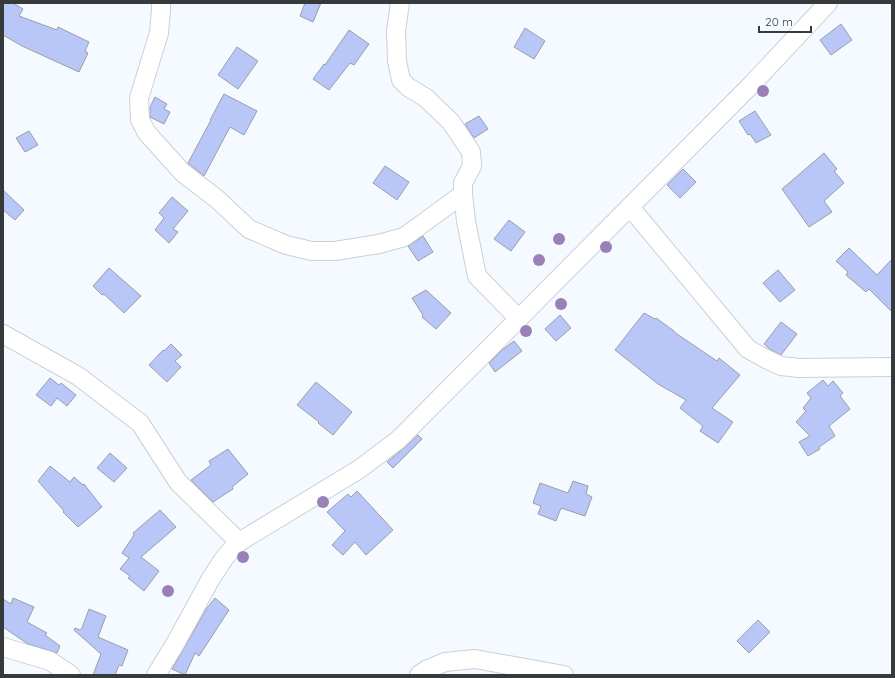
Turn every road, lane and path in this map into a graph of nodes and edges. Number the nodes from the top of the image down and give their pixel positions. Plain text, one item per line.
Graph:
1 (161, 3) edge
2 (400, 3) edge
3 (828, 3) edge
4 (463, 194) junction
5 (630, 207) junction
6 (518, 318) junction
7 (3, 334) edge
8 (892, 367) edge
9 (239, 542) junction
10 (3, 647) edge
11 (71, 675) edge
12 (156, 675) edge
13 (419, 675) edge
14 (564, 675) edge

1 - 4 street
2 - 4 street
3 - 5 street
4 - 6 street
5 - 6 street
5 - 8 street
6 - 9 street
7 - 9 street
9 - 12 street
10 - 11 street
13 - 14 street

